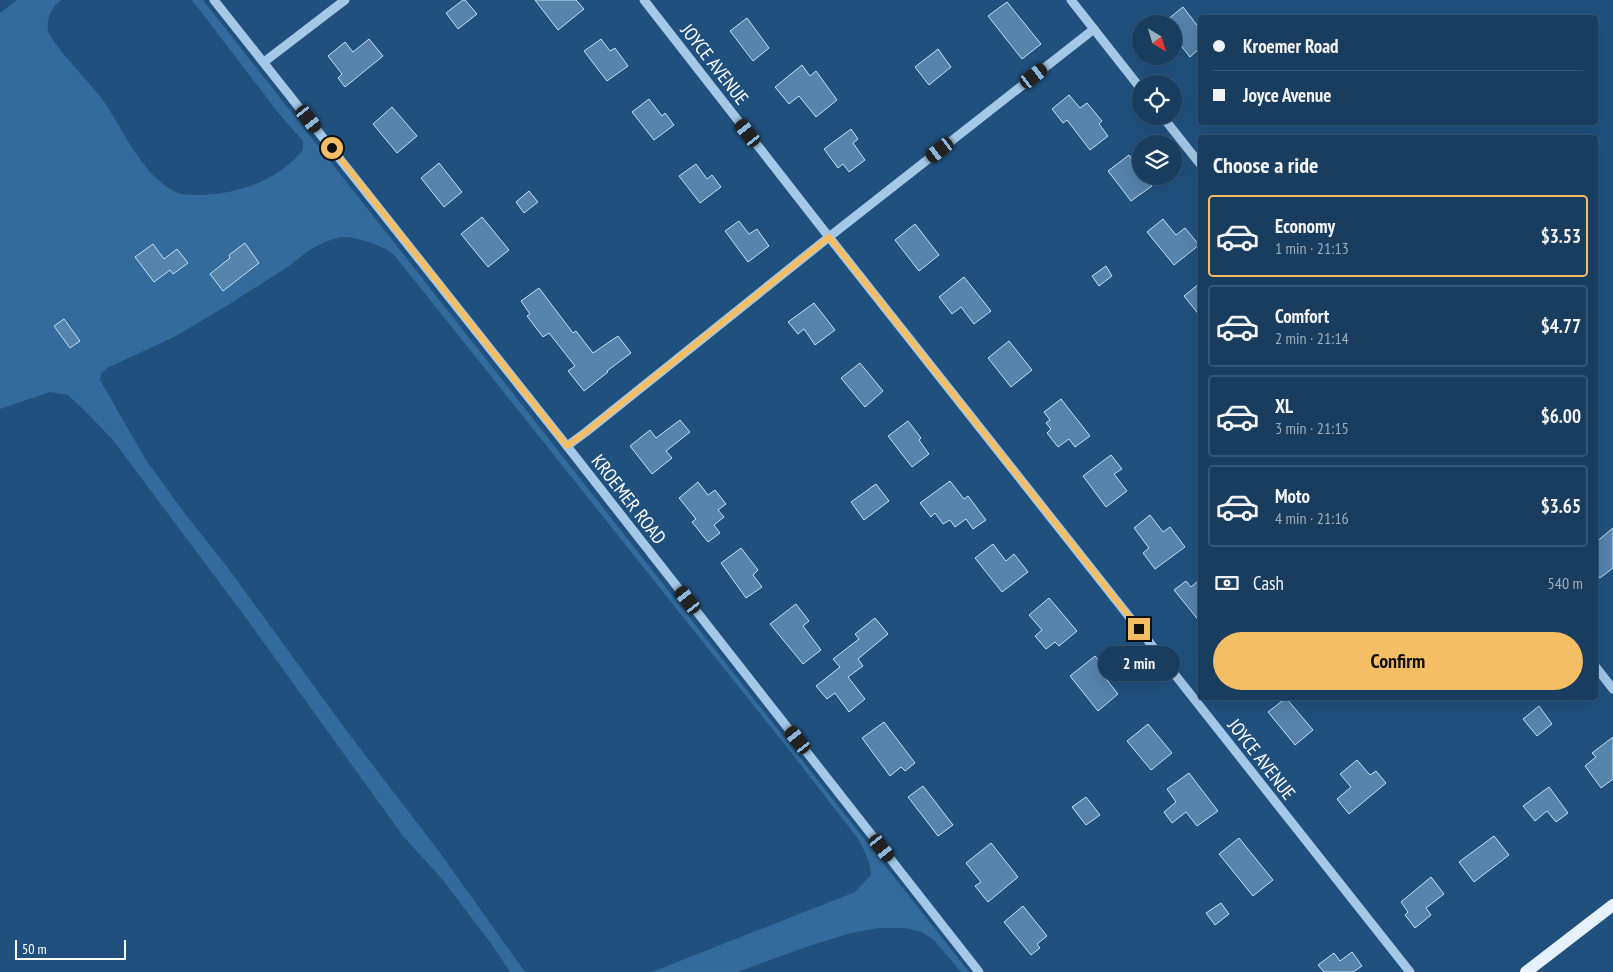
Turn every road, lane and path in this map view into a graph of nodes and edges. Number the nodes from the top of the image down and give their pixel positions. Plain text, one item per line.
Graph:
1 (214, 0) edge
2 (345, 0) edge
3 (644, 0) edge
4 (1071, 0) edge
5 (1094, 29) junction
6 (264, 62) junction
7 (1132, 78) edge
8 (1169, 125) edge
9 (1198, 161) edge
10 (829, 237) junction
11 (567, 446) junction
12 (1598, 670) edge
13 (1613, 689) edge
14 (1613, 905) edge
15 (980, 972) edge
16 (1410, 972) edge
17 (1526, 972) edge

1 - 6 street, KROEMER ROAD
2 - 6 street
3 - 10 street, JOYCE AVENUE
4 - 5 street
5 - 7 street
5 - 10 street
6 - 11 street, KROEMER ROAD
8 - 9 street
10 - 11 street
10 - 16 street, JOYCE AVENUE
11 - 15 street, KROEMER ROAD
12 - 13 street
14 - 17 main road

